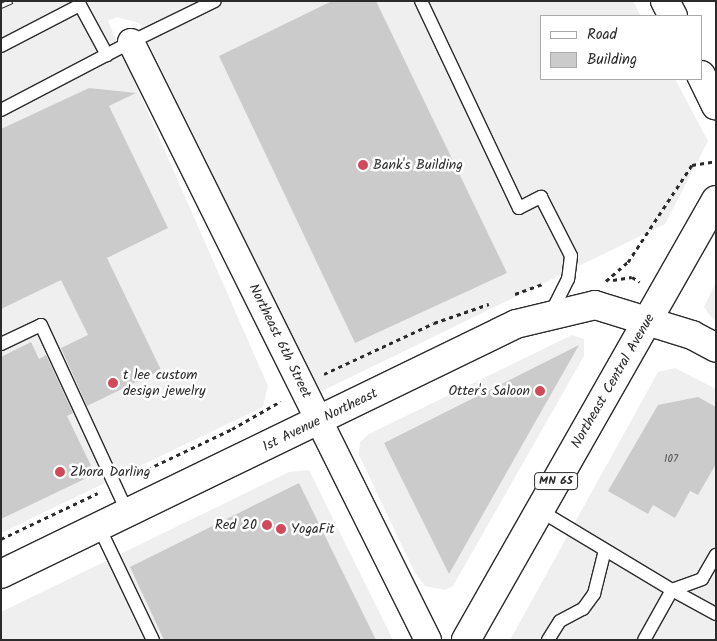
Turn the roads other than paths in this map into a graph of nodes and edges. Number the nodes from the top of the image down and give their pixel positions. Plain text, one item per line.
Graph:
1 (215, 1) edge
2 (421, 1) edge
3 (665, 1) edge
4 (672, 15) edge
5 (131, 42) junction
6 (1, 46) edge
7 (107, 55) junction
8 (702, 77) edge
9 (716, 106) edge
10 (1, 110) edge
11 (716, 200) edge
12 (550, 315) junction
13 (647, 321) junction
14 (1, 344) edge
15 (716, 348) edge
16 (320, 421) junction
17 (539, 510) junction
18 (128, 513) junction
19 (99, 527) junction
20 (605, 550) junction
21 (716, 555) edge
22 (1, 574) edge
23 (672, 590) junction
24 (716, 614) edge
25 (153, 640) edge
26 (428, 640) edge
27 (466, 640) edge
28 (548, 640) edge
29 (644, 640) edge

1 - 5 lane
2 - 12 lane
3 - 4 main road
5 - 7 lane
5 - 16 street, Northeast 6th Street
6 - 7 lane
7 - 10 lane
8 - 9 main road
11 - 13 main road, Northeast Central Avenue / MN 65
12 - 13 main road, 1st Avenue Northeast
12 - 16 main road, 1st Avenue Northeast
13 - 15 main road, 1st Avenue Northeast
13 - 17 main road, Northeast Central Avenue / MN 65
14 - 18 lane
16 - 18 main road, 1st Avenue Northeast
16 - 26 street, Northeast 6th Street
17 - 20 lane
17 - 27 main road, Northeast Central Avenue / MN 65
18 - 19 main road, 1st Avenue Northeast
19 - 22 main road, 1st Avenue Northeast
19 - 25 lane
20 - 23 lane
20 - 28 lane
21 - 23 lane
23 - 24 lane
23 - 29 lane

